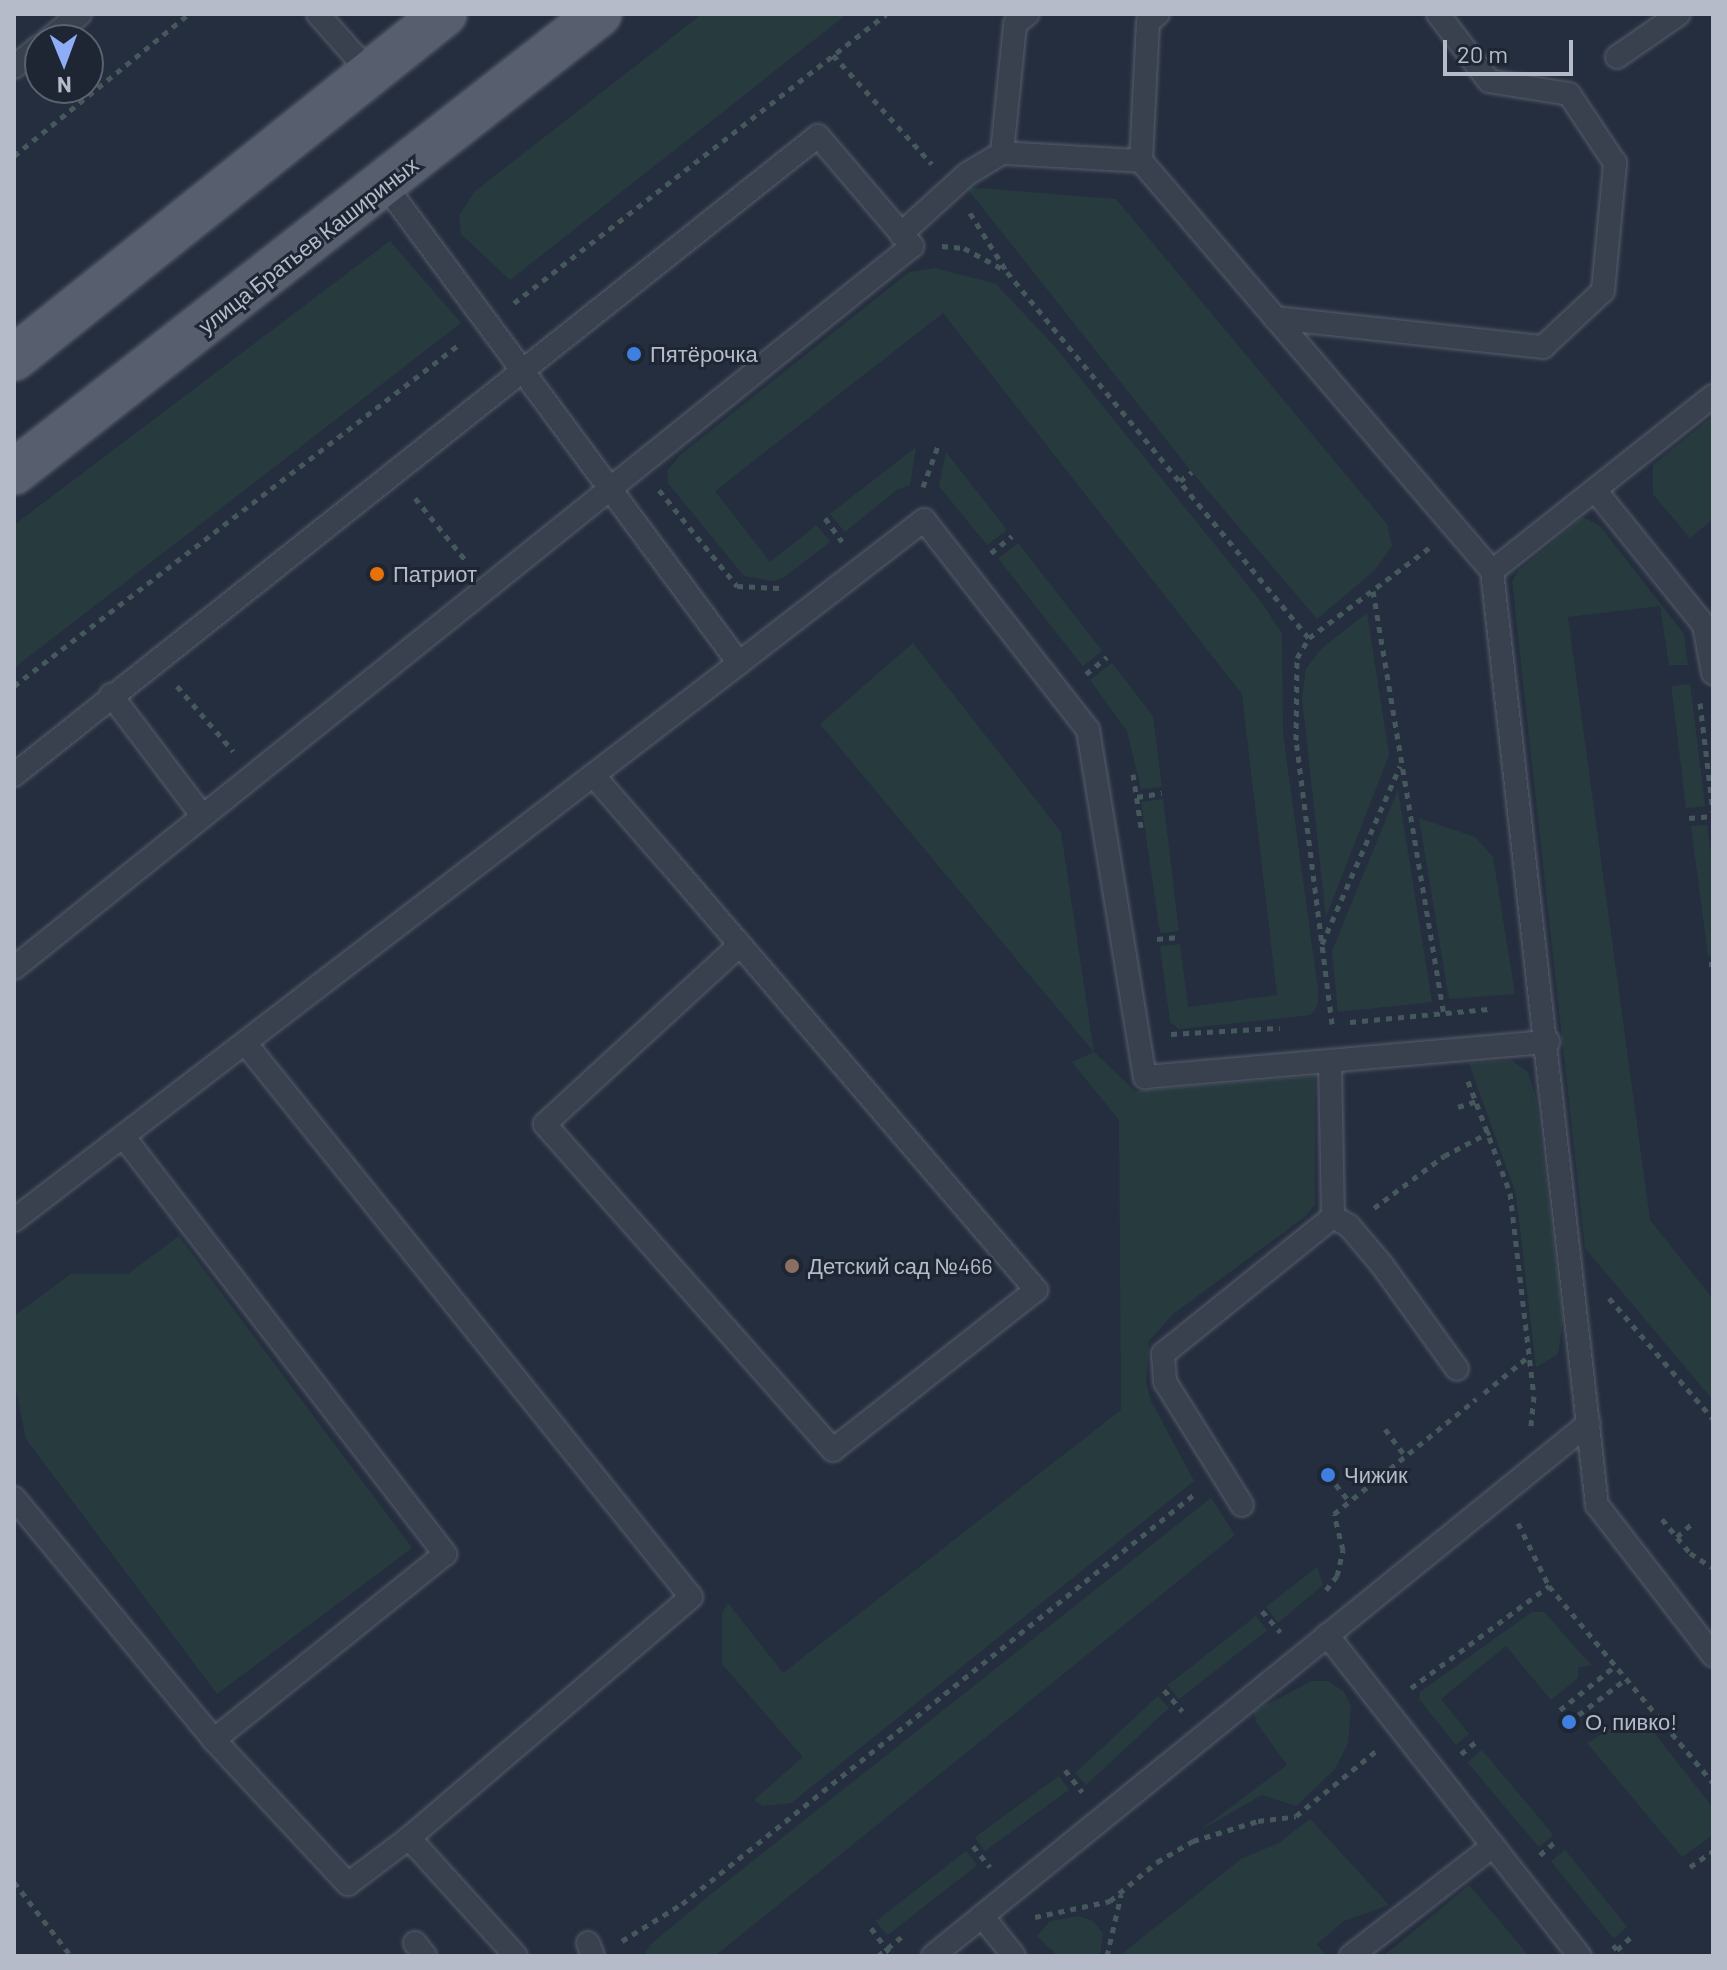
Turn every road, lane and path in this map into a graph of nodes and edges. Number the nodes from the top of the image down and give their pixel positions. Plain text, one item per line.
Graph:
1 (189, 14) edge
2 (318, 14) edge
3 (444, 14) edge
4 (599, 14) edge
5 (886, 14) edge
6 (1028, 14) edge
7 (1158, 14) edge
8 (1438, 14) edge
9 (1679, 14) edge
10 (833, 55) junction
11 (1617, 57) dead end
12 (370, 73) junction
13 (1002, 153) junction
14 (14, 156) edge
15 (1141, 161) junction
16 (385, 185) junction
17 (953, 186) junction
18 (906, 240) junction
19 (1007, 272) junction
20 (1275, 318) junction
21 (487, 323) junction
22 (14, 358) edge
23 (524, 372) junction
24 (1713, 396) edge
25 (939, 443) dead end
26 (14, 472) edge
27 (1192, 472) dead end
28 (1179, 481) junction
29 (923, 489) dead end
30 (611, 490) junction
31 (1595, 490) junction
32 (405, 503) dead end
33 (825, 518) dead end
34 (1456, 528) junction
35 (1012, 536) dead end
36 (843, 542) dead end
37 (987, 555) dead end
38 (467, 561) dead end
39 (1492, 571) junction
40 (1373, 591) junction
41 (1309, 638) junction
42 (1107, 657) dead end
43 (739, 663) junction
44 (1713, 674) edge
45 (189, 677) dead end
46 (1080, 677) dead end
47 (14, 686) edge
48 (111, 695) junction
49 (1704, 735) dead end
50 (1713, 736) edge
51 (232, 751) dead end
52 (1401, 765) junction
53 (14, 775) edge
54 (593, 775) junction
55 (1162, 793) dead end
56 (1137, 797) dead end
57 (201, 814) junction
58 (1713, 816) edge
59 (1689, 818) dead end
60 (1179, 937) dead end
61 (1156, 939) dead end
62 (740, 945) junction
63 (1322, 945) junction
64 (14, 968) edge
65 (1444, 1013) dead end
66 (1332, 1024) dead end
67 (1548, 1042) junction
68 (245, 1043) junction
69 (1456, 1050) junction
70 (1330, 1061) junction
71 (1477, 1101) junction
72 (1458, 1107) dead end
73 (1490, 1132) junction
74 (123, 1136) junction
75 (14, 1220) edge
76 (1341, 1222) junction
77 (1571, 1254) junction
78 (1530, 1356) junction
79 (1457, 1369) dead end
80 (1713, 1419) edge
81 (1589, 1423) junction
82 (1385, 1429) dead end
83 (1406, 1457) junction
84 (1220, 1474) junction
85 (1328, 1475) dead end
86 (1509, 1488) junction
87 (14, 1498) edge
88 (1350, 1502) junction
89 (1242, 1505) dead end
90 (1662, 1519) dead end
91 (1695, 1521) dead end
92 (1520, 1533) dead end
93 (1677, 1537) junction
94 (1713, 1568) edge
95 (1549, 1586) junction
96 (1314, 1600) dead end
97 (1290, 1619) dead end
98 (1706, 1630) edge
99 (1327, 1635) junction
100 (1265, 1639) dead end
101 (1713, 1655) edge
102 (1615, 1666) junction
103 (1626, 1679) junction
104 (1403, 1694) dead end
105 (1192, 1699) dead end
106 (1560, 1710) dead end
107 (1169, 1718) dead end
108 (1569, 1722) dead end
109 (1404, 1733) junction
110 (214, 1740) junction
111 (1476, 1742) dead end
112 (1448, 1747) dead end
113 (1457, 1758) junction
114 (1466, 1769) dead end
115 (1091, 1781) dead end
116 (1713, 1783) edge
117 (1069, 1800) dead end
118 (409, 1838) junction
119 (1557, 1840) dead end
120 (1529, 1845) dead end
121 (1493, 1846) junction
122 (1713, 1851) edge
123 (1000, 1856) dead end
124 (1538, 1856) junction
125 (1690, 1867) dead end
126 (1548, 1868) dead end
127 (977, 1875) dead end
128 (14, 1882) edge
129 (1122, 1894) junction
130 (982, 1916) junction
131 (1020, 1920) dead end
132 (871, 1928) dead end
133 (909, 1930) dead end
134 (1634, 1934) dead end
135 (1607, 1938) dead end
136 (887, 1949) junction
137 (597, 1950) edge
138 (1617, 1950) junction
139 (71, 1956) edge
140 (516, 1956) edge
141 (878, 1956) edge
142 (892, 1956) edge
143 (933, 1956) edge
144 (1014, 1956) edge
145 (1107, 1956) edge
146 (1351, 1956) edge
147 (1580, 1956) edge
148 (1622, 1956) edge

1 - 14 path
2 - 12 lane
3 - 12 main road
4 - 16 main road, улица Братьев Кашириных
5 - 10 path
6 - 13 lane
7 - 15 lane
8 - 20 lane
9 - 11 lane
10 - 17 path
10 - 21 path
12 - 22 main road
13 - 15 lane
13 - 17 lane
15 - 20 lane
16 - 21 lane
16 - 26 main road, улица Братьев Кашириных
17 - 18 lane
17 - 19 path
18 - 19 path
18 - 23 lane
18 - 30 lane
19 - 28 path
20 - 34 lane
21 - 23 lane
21 - 47 path
23 - 30 lane
23 - 48 lane
24 - 31 lane
25 - 29 path
27 - 28 path
28 - 41 path
30 - 43 lane
30 - 57 lane
31 - 39 lane
31 - 44 lane
32 - 38 path
33 - 36 path
34 - 39 lane
34 - 40 path
35 - 37 path
39 - 67 lane
40 - 41 path
40 - 52 path
41 - 63 path
42 - 46 path
43 - 54 lane
43 - 70 lane
45 - 51 path
48 - 53 lane
48 - 57 lane
49 - 50 path
52 - 63 path
52 - 65 path
54 - 62 lane
54 - 68 lane
55 - 56 path
57 - 64 lane
58 - 59 path
60 - 61 path
62 - 62 lane
63 - 66 path
67 - 69 lane
67 - 77 lane
68 - 74 lane
68 - 118 lane
69 - 70 lane
69 - 71 path
70 - 76 lane
71 - 72 path
71 - 73 path
73 - 76 path
73 - 78 path
74 - 75 lane
74 - 110 lane
76 - 79 lane
76 - 84 lane
77 - 80 path
77 - 81 lane
78 - 83 path
78 - 86 path
81 - 86 lane
81 - 98 lane
82 - 83 path
83 - 88 path
84 - 89 lane
84 - 137 path
85 - 88 path
86 - 99 lane
87 - 110 lane
88 - 96 path
90 - 93 path
91 - 93 path
92 - 95 path
93 - 94 path
95 - 102 path
95 - 104 path
97 - 100 path
98 - 101 lane
99 - 109 lane
99 - 130 lane
102 - 103 path
102 - 106 path
103 - 108 path
103 - 116 path
105 - 107 path
109 - 121 lane
109 - 129 path
110 - 118 lane
111 - 113 path
112 - 113 path
113 - 114 path
115 - 117 path
118 - 140 lane
119 - 124 path
120 - 124 path
121 - 146 lane
121 - 147 lane
122 - 125 path
123 - 127 path
124 - 126 path
128 - 139 path
129 - 131 path
129 - 145 path
130 - 143 lane
130 - 144 lane
132 - 136 path
133 - 136 path
134 - 138 path
135 - 138 path
136 - 141 path
136 - 142 path
138 - 148 path

